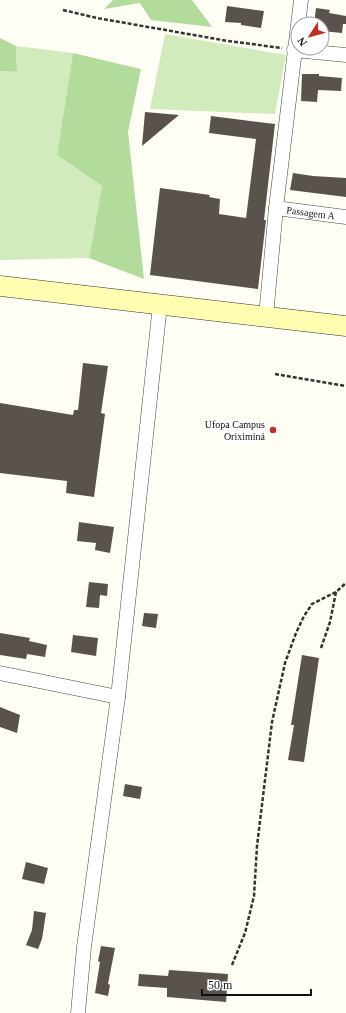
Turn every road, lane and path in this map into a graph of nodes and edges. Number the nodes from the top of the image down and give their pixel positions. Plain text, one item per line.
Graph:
1 (301, 0) edge
2 (63, 10) dead end
3 (299, 16) edge
4 (290, 49) edge
5 (330, 53) edge
6 (346, 55) edge
7 (293, 56) edge
8 (276, 208) junction
9 (346, 217) edge
10 (0, 286) edge
11 (160, 305) junction
12 (266, 316) junction
13 (346, 326) edge
14 (275, 374) dead end
15 (346, 386) edge
16 (346, 583) edge
17 (336, 592) junction
18 (321, 648) dead end
19 (0, 673) edge
20 (118, 698) junction
21 (232, 965) dead end
22 (78, 1013) edge

1 - 3 street
2 - 4 path
5 - 6 street
7 - 8 street
8 - 9 street, Passagem A
8 - 12 street
10 - 11 main road
11 - 12 main road
11 - 20 street
12 - 13 main road
14 - 15 path
16 - 17 path
17 - 18 path
17 - 21 path
19 - 20 street
20 - 22 street

